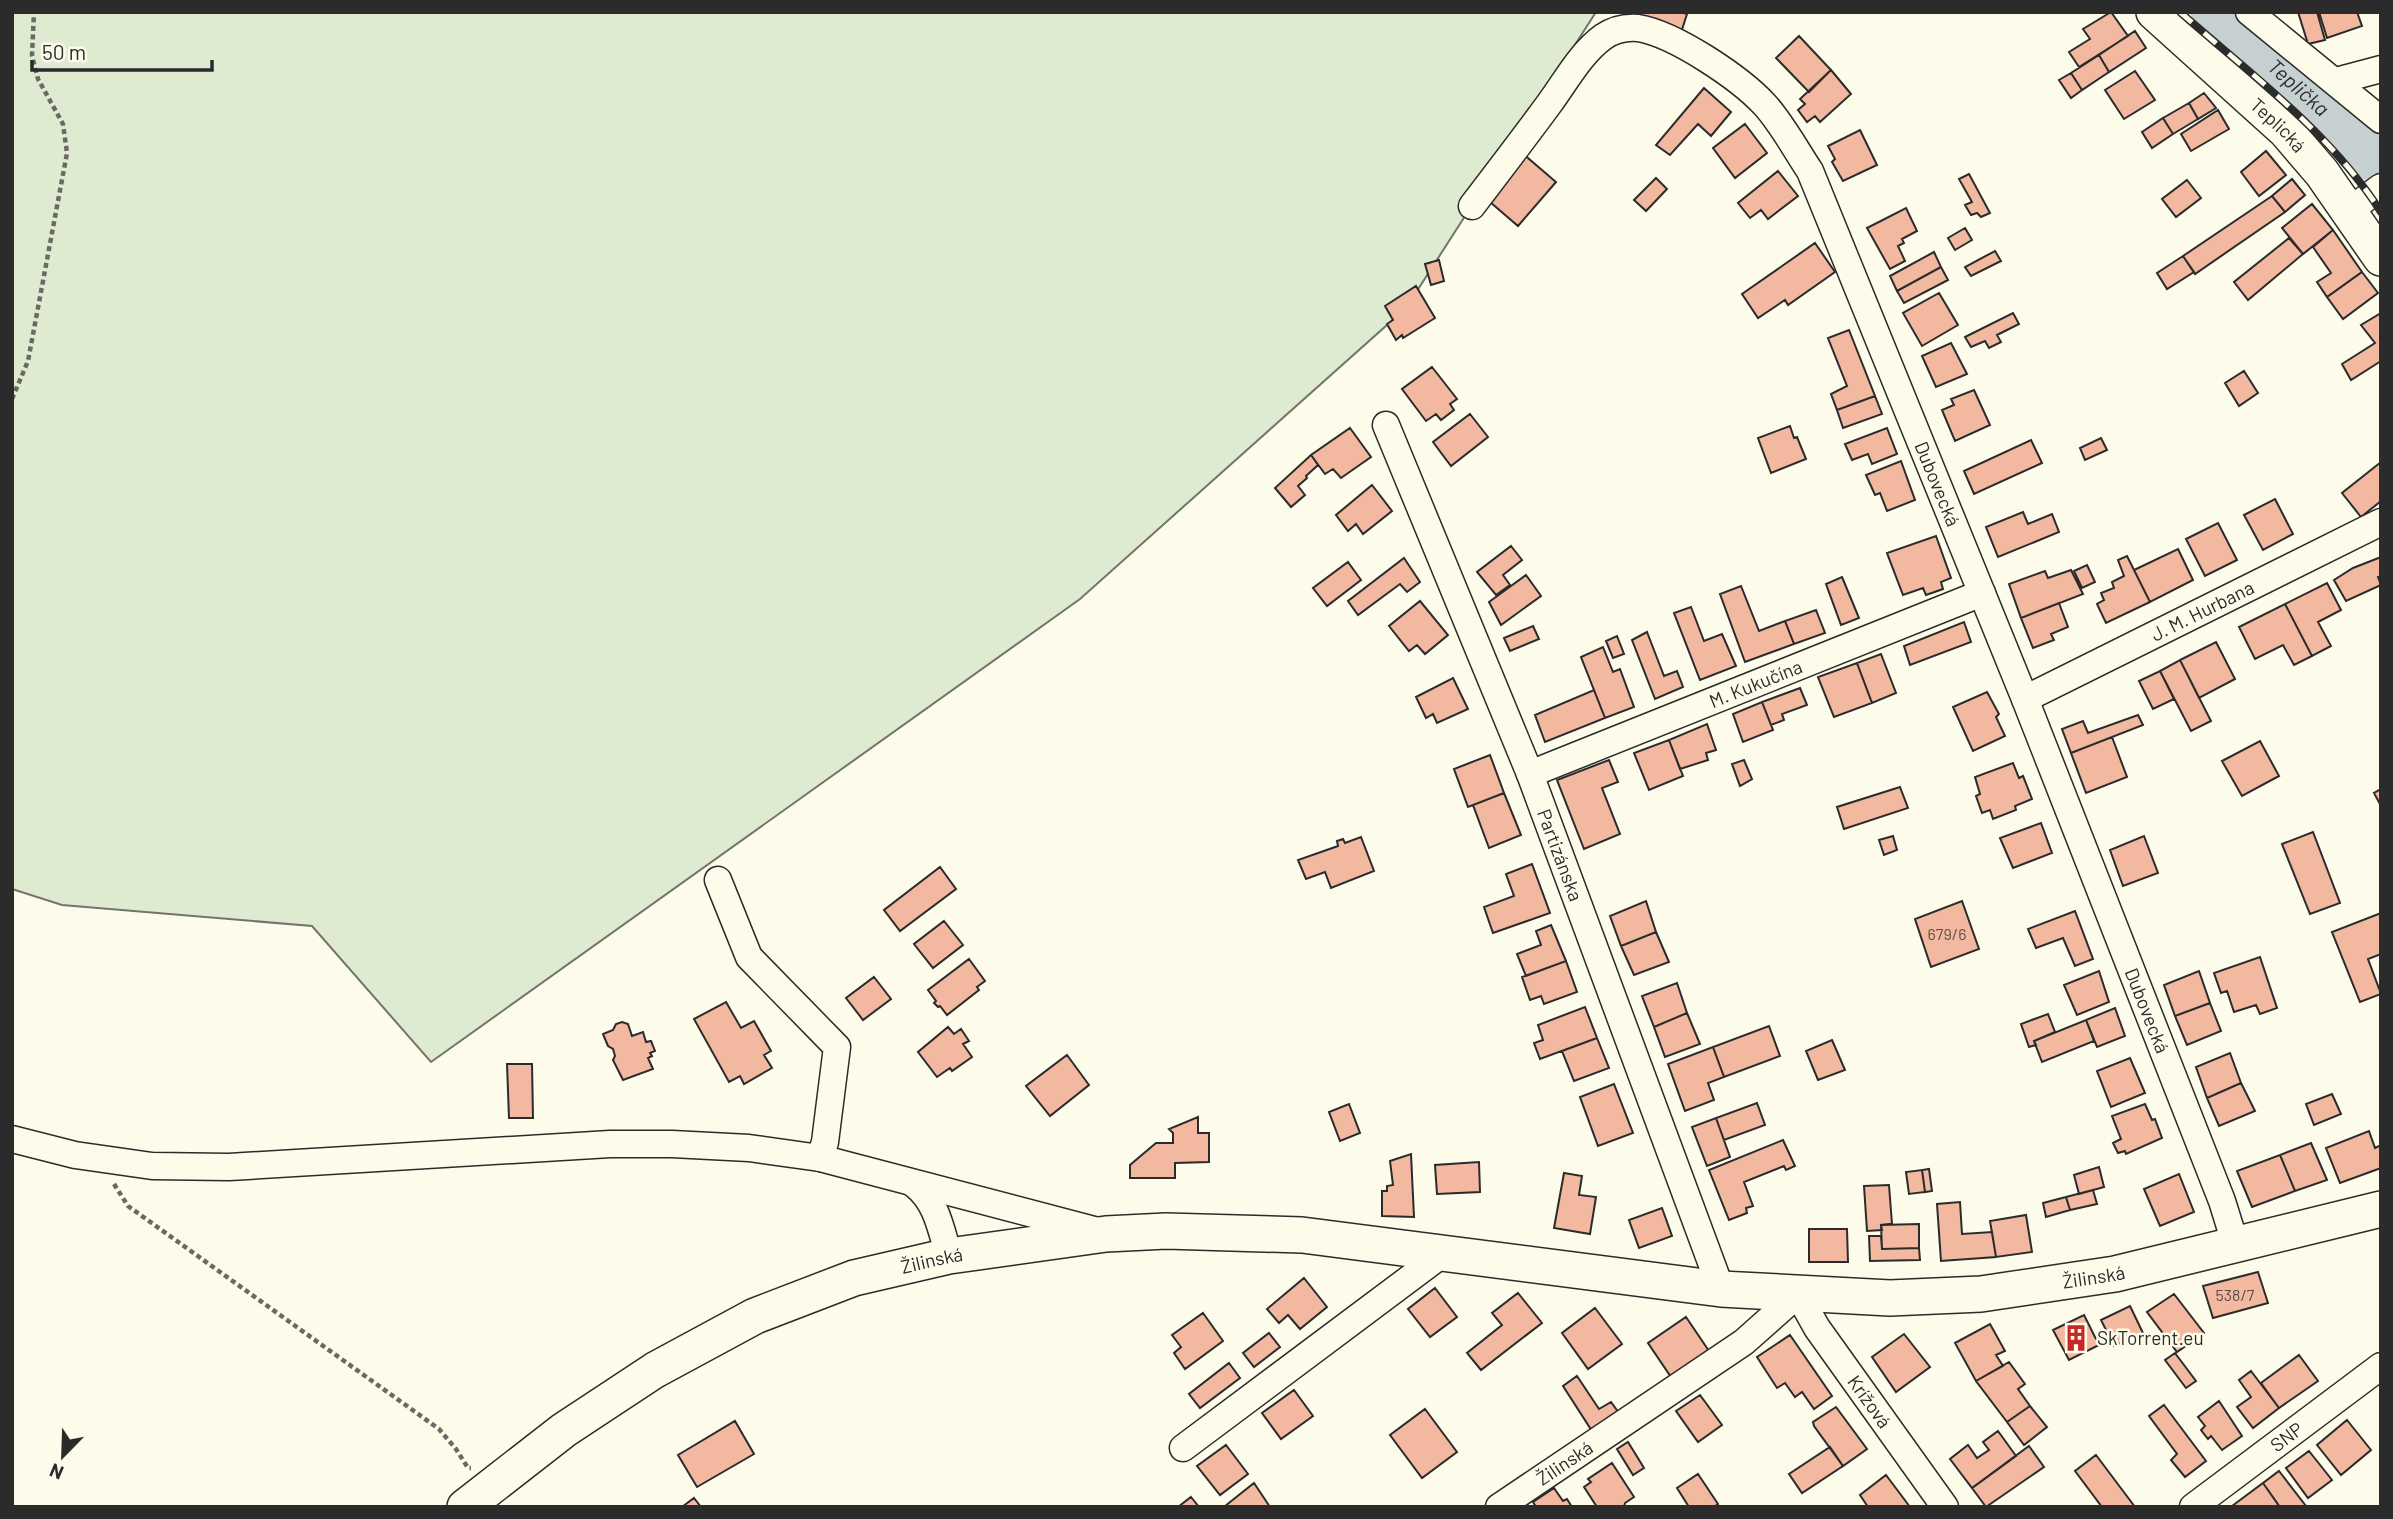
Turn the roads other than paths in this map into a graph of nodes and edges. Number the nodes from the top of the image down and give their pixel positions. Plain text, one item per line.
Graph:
1 (2154, 12) edge
2 (2249, 12) edge
3 (2381, 69) edge
4 (2336, 81) junction
5 (2381, 120) edge
6 (2380, 188) edge
7 (1472, 206) dead end
8 (2349, 211) junction
9 (2381, 258) edge
10 (1386, 425) dead end
11 (2381, 522) edge
12 (1982, 593) junction
13 (2025, 699) junction
14 (1530, 774) junction
15 (718, 880) dead end
16 (12, 1139) edge
17 (820, 1158) junction
18 (915, 1185) junction
19 (2381, 1209) edge
20 (1106, 1234) junction
21 (2236, 1246) junction
22 (1445, 1252) junction
23 (949, 1255) junction
24 (1721, 1289) junction
25 (1798, 1294) junction
26 (2381, 1366) edge
27 (1183, 1448) dead end
28 (475, 1494) edge
29 (1499, 1507) edge
30 (1945, 1507) edge
31 (2193, 1507) edge

1 - 8 main road, Teplická
2 - 4 street
3 - 4 street
4 - 5 street
6 - 8 street
7 - 12 street, Dubovecká
8 - 9 main road, Teplická
10 - 14 street, Partizánska
11 - 13 street, J. M. Hurbana
12 - 13 street, Dubovecká
12 - 14 street, M. Kukučína
13 - 21 street, Dubovecká
14 - 24 street, Partizánska
15 - 17 street
16 - 17 street
17 - 18 street
18 - 20 street
18 - 23 street
19 - 21 main road, Žilinská
20 - 22 main road, Žilinská
20 - 23 main road, Žilinská
21 - 25 main road, Žilinská
22 - 24 main road, Žilinská
22 - 27 street
23 - 28 main road, Žilinská
24 - 25 main road, Žilinská
25 - 29 street, Žilinská
25 - 30 street, Krížová
26 - 31 street, SNP

